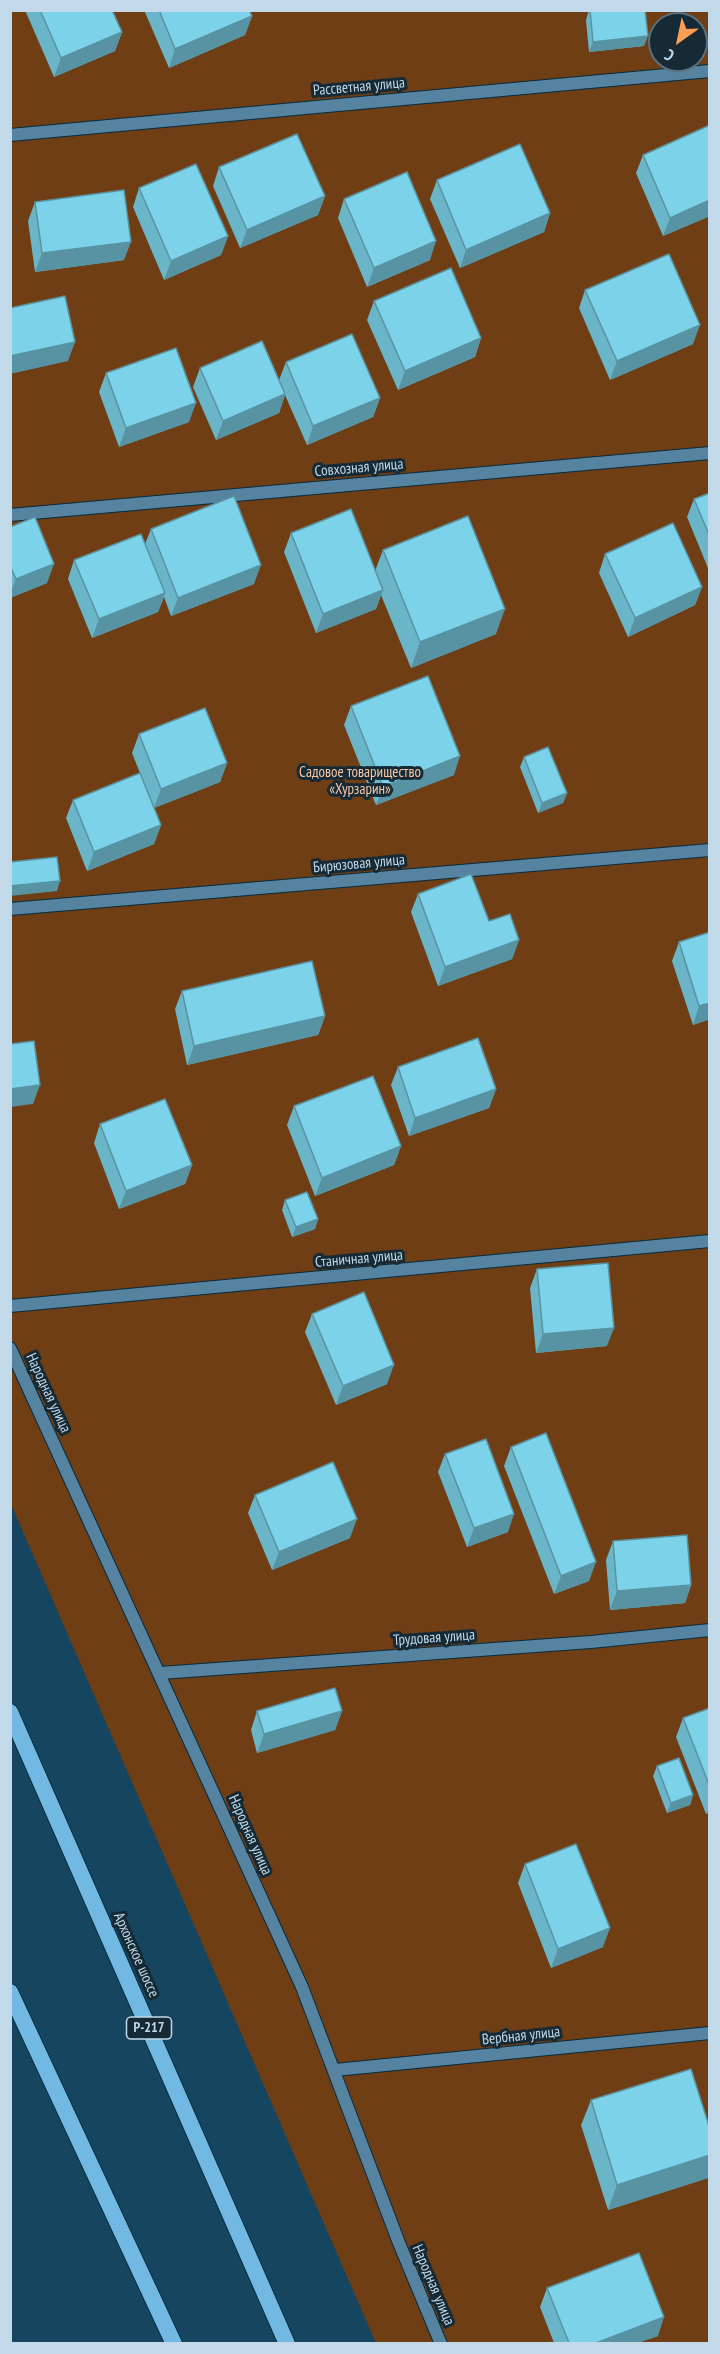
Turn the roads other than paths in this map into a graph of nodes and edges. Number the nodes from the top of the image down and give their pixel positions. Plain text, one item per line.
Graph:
1 (710, 71) edge
2 (10, 135) edge
3 (710, 453) edge
4 (10, 515) edge
5 (710, 850) edge
6 (10, 909) edge
7 (710, 1241) edge
8 (10, 1306) edge
9 (10, 1348) edge
10 (710, 1630) edge
11 (160, 1673) junction
12 (10, 1712) edge
13 (10, 1992) edge
14 (710, 2033) edge
15 (334, 2070) junction
16 (174, 2343) edge
17 (287, 2343) edge
18 (441, 2343) edge

1 - 2 street, Рассветная улица
3 - 4 street, Совхозная улица
5 - 6 street, Бирюзовая улица
7 - 8 street, Станичная улица
9 - 11 street, Народная улица
10 - 11 street, Трудовая улица
11 - 15 street, Народная улица
12 - 17 highway, Архонское шоссе / Р-217
13 - 16 highway
14 - 15 street, Вербная улица
15 - 18 street, Народная улица

